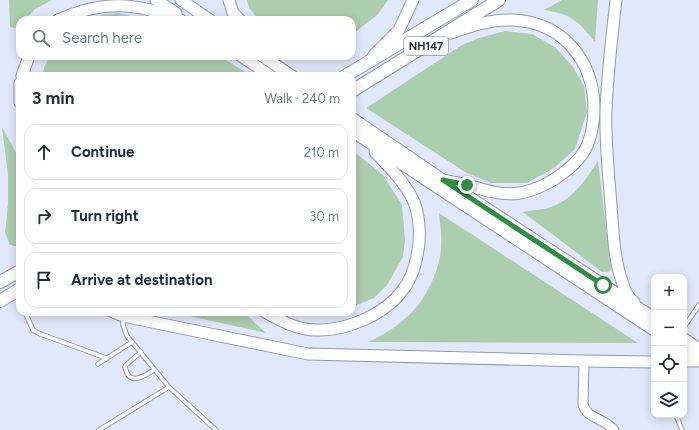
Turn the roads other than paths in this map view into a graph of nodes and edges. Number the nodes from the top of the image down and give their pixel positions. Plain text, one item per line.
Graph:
1 (156, 0) edge
2 (181, 0) edge
3 (229, 0) edge
4 (412, 0) edge
5 (472, 0) edge
6 (499, 0) edge
7 (616, 0) edge
8 (63, 16) edge
9 (171, 16) edge
10 (180, 16) edge
11 (204, 16) edge
12 (236, 16) edge
13 (440, 37) junction
14 (28, 60) edge
15 (247, 60) edge
16 (268, 60) edge
17 (273, 60) edge
18 (364, 65) junction
19 (280, 68) junction
20 (23, 72) edge
21 (265, 72) edge
22 (286, 72) edge
23 (352, 72) edge
24 (356, 89) edge
25 (356, 121) edge
26 (356, 134) edge
27 (362, 139) junction
28 (443, 180) junction
29 (16, 273) edge
30 (0, 282) edge
31 (16, 293) edge
32 (0, 301) edge
33 (699, 305) edge
34 (643, 311) junction
35 (27, 316) edge
36 (119, 316) edge
37 (128, 316) edge
38 (272, 316) edge
39 (651, 316) edge
40 (687, 323) edge
41 (651, 328) edge
42 (687, 341) edge
43 (132, 342) junction
44 (699, 349) edge
45 (141, 352) junction
46 (687, 352) edge
47 (106, 358) junction
48 (699, 360) edge
49 (687, 361) edge
50 (584, 362) junction
51 (651, 362) edge
52 (98, 364) dead end
53 (154, 370) junction
54 (169, 388) junction
55 (677, 418) edge
56 (99, 430) edge
57 (216, 430) edge
58 (614, 430) edge
59 (682, 430) edge

1 - 10 main road
2 - 11 main road
3 - 12 main road
4 - 18 main road
5 - 18 highway, NH147
6 - 13 highway, NH147
7 - 34 main road
8 - 9 main road
13 - 24 highway, NH147
13 - 28 main road
14 - 20 main road
15 - 21 main road
16 - 19 main road
17 - 19 main road
18 - 23 highway, NH147
19 - 22 main road
25 - 28 main road
26 - 27 main road
27 - 38 main road
27 - 41 main road
28 - 34 main road
29 - 30 highway
31 - 32 highway
33 - 40 lane
34 - 39 main road
35 - 47 lane
36 - 43 lane
37 - 50 main road
42 - 44 main road
43 - 45 lane
43 - 47 lane
45 - 53 lane
45 - 53 lane
46 - 48 main road
47 - 52 lane
48 - 49 main road
50 - 51 main road
50 - 58 street
53 - 54 lane
54 - 56 lane
54 - 57 lane
55 - 59 lane

